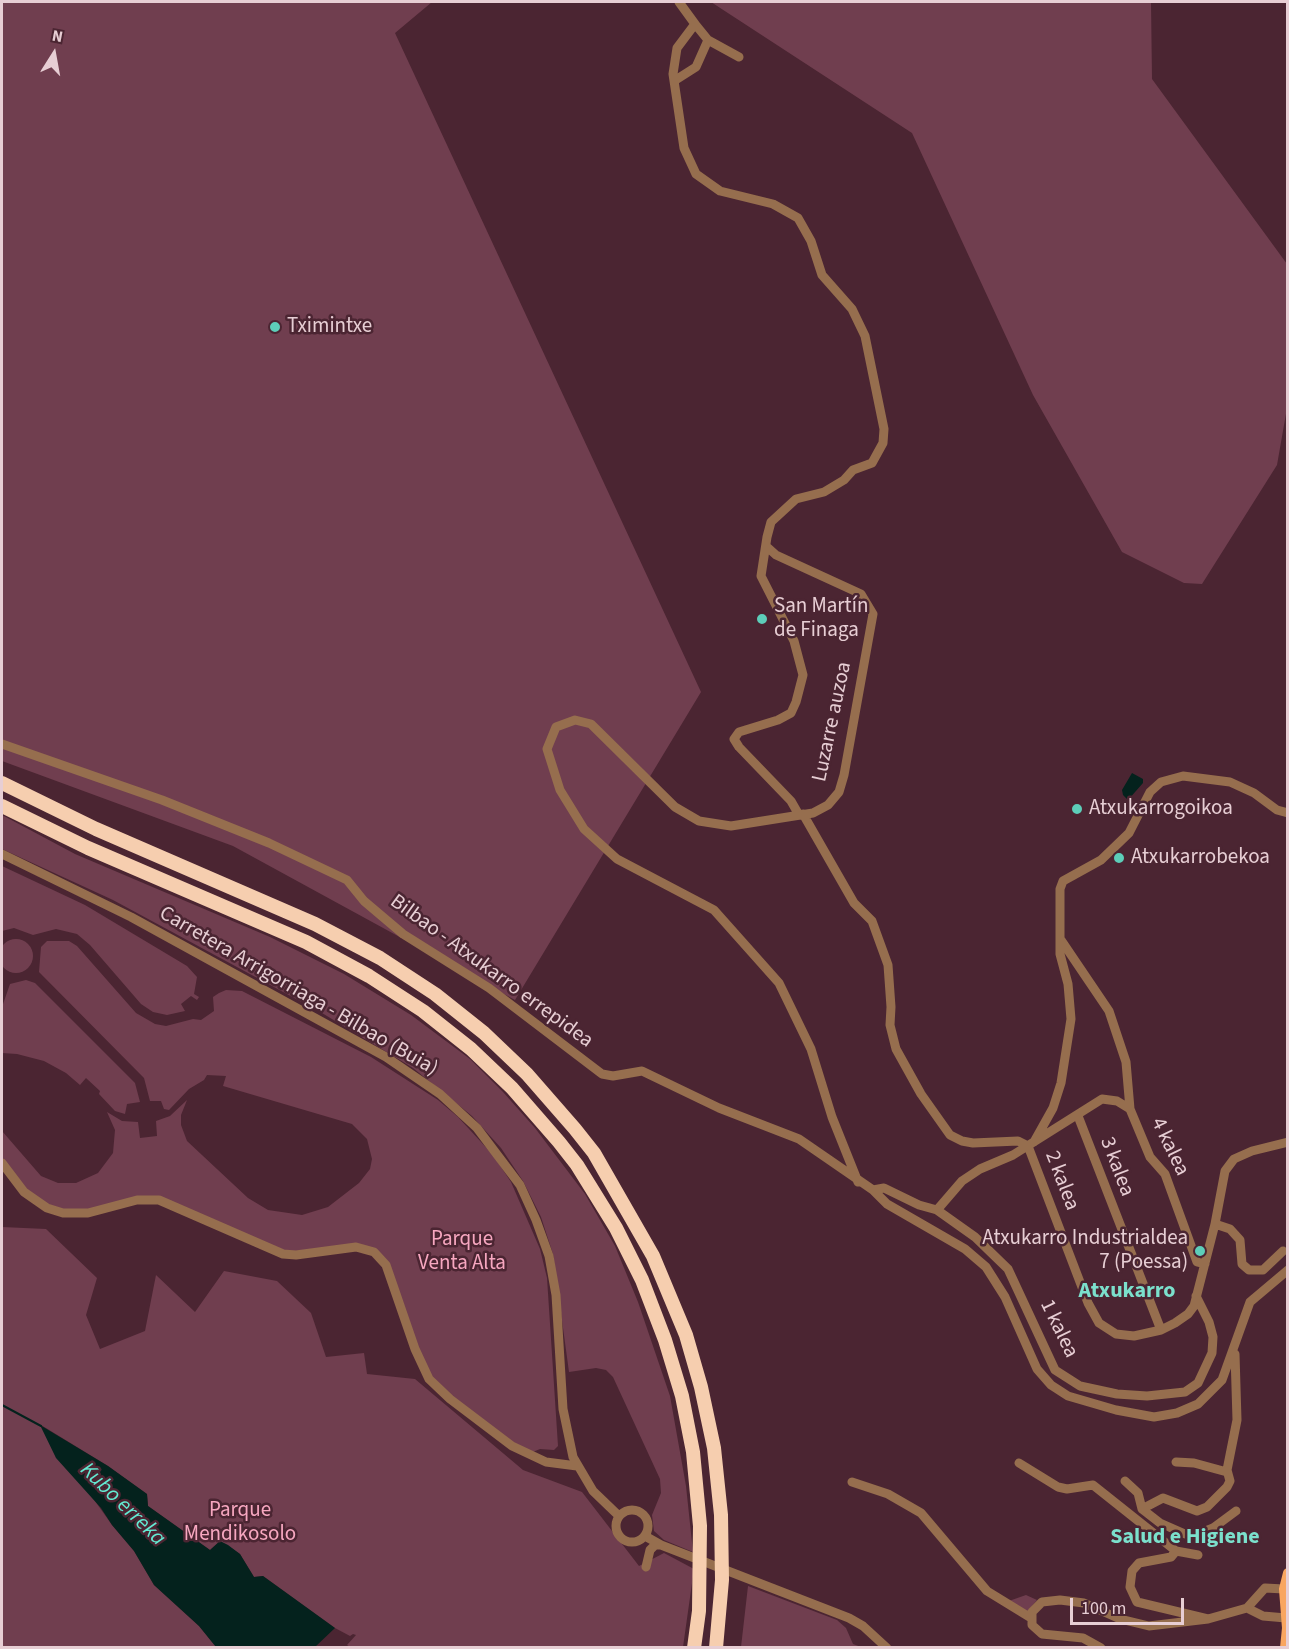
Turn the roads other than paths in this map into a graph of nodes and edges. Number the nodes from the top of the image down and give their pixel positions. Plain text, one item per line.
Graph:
1 (679, 2) edge
2 (695, 24) junction
3 (708, 40) junction
4 (739, 57) dead end
5 (674, 81) junction
6 (766, 546) junction
7 (2, 744) edge
8 (2, 783) edge
9 (2, 806) edge
10 (1287, 813) edge
11 (801, 815) junction
12 (2, 854) edge
13 (1061, 940) junction
14 (1130, 1109) junction
15 (1077, 1116) junction
16 (1287, 1142) edge
17 (1030, 1145) junction
18 (2, 1163) edge
19 (858, 1182) junction
20 (873, 1190) junction
21 (937, 1210) junction
22 (1215, 1224) junction
23 (1283, 1251) dead end
24 (1205, 1264) junction
25 (1287, 1270) edge
26 (1196, 1296) junction
27 (1161, 1330) junction
28 (1234, 1345) junction
29 (1176, 1462) dead end
30 (1019, 1463) dead end
31 (577, 1466) junction
32 (1213, 1475) dead end
33 (1229, 1477) junction
34 (1125, 1480) dead end
35 (852, 1482) dead end
36 (1142, 1509) junction
37 (1236, 1510) dead end
38 (619, 1515) junction
39 (1160, 1523) junction
40 (642, 1538) junction
41 (661, 1545) junction
42 (1176, 1551) junction
43 (1198, 1555) dead end
44 (1287, 1573) edge
45 (1284, 1589) junction
46 (1252, 1607) junction
47 (1031, 1617) junction
48 (1286, 1618) edge
49 (1208, 1619) junction
50 (694, 1647) edge
51 (716, 1647) edge
52 (887, 1647) edge
53 (1101, 1647) edge
54 (1285, 1647) edge

1 - 2 street
2 - 3 street
2 - 5 street
3 - 4 street
3 - 5 street
5 - 6 street
6 - 11 street
6 - 11 street, Luzarre auzoa
7 - 19 street, Bilbao - Atxukarro errepidea
8 - 51 highway
9 - 50 highway
10 - 13 street
11 - 17 street
11 - 19 street, Luzarre auzoa
12 - 31 street, Carretera Arrigorriaga - Bilbao (Buia)
13 - 14 street
13 - 17 street
14 - 15 street
14 - 24 street, 4 kalea
15 - 17 street
15 - 27 street, 3 kalea
16 - 22 street, 2 kalea
17 - 21 street
17 - 27 street, 2 kalea
18 - 31 street
19 - 20 street, Bilbao - Atxukarro errepidea
20 - 21 street, 1 kalea
20 - 28 street
21 - 26 street, 1 kalea
22 - 23 street
22 - 24 street, 2 kalea
24 - 26 street, 2 kalea
25 - 28 street
26 - 27 street, 2 kalea
28 - 33 street
29 - 33 street
30 - 42 street
31 - 38 street, Carretera Arrigorriaga - Bilbao (Buia)
32 - 33 street
33 - 36 street
34 - 36 street
35 - 47 street
36 - 39 street
37 - 39 street
38 - 40 street
38 - 40 street
39 - 42 street
40 - 41 street
40 - 41 street
41 - 52 street
42 - 43 street
42 - 49 street
44 - 45 main road
45 - 46 street
45 - 48 main road
46 - 48 street
46 - 49 street
47 - 49 street
47 - 53 street
48 - 54 main road

